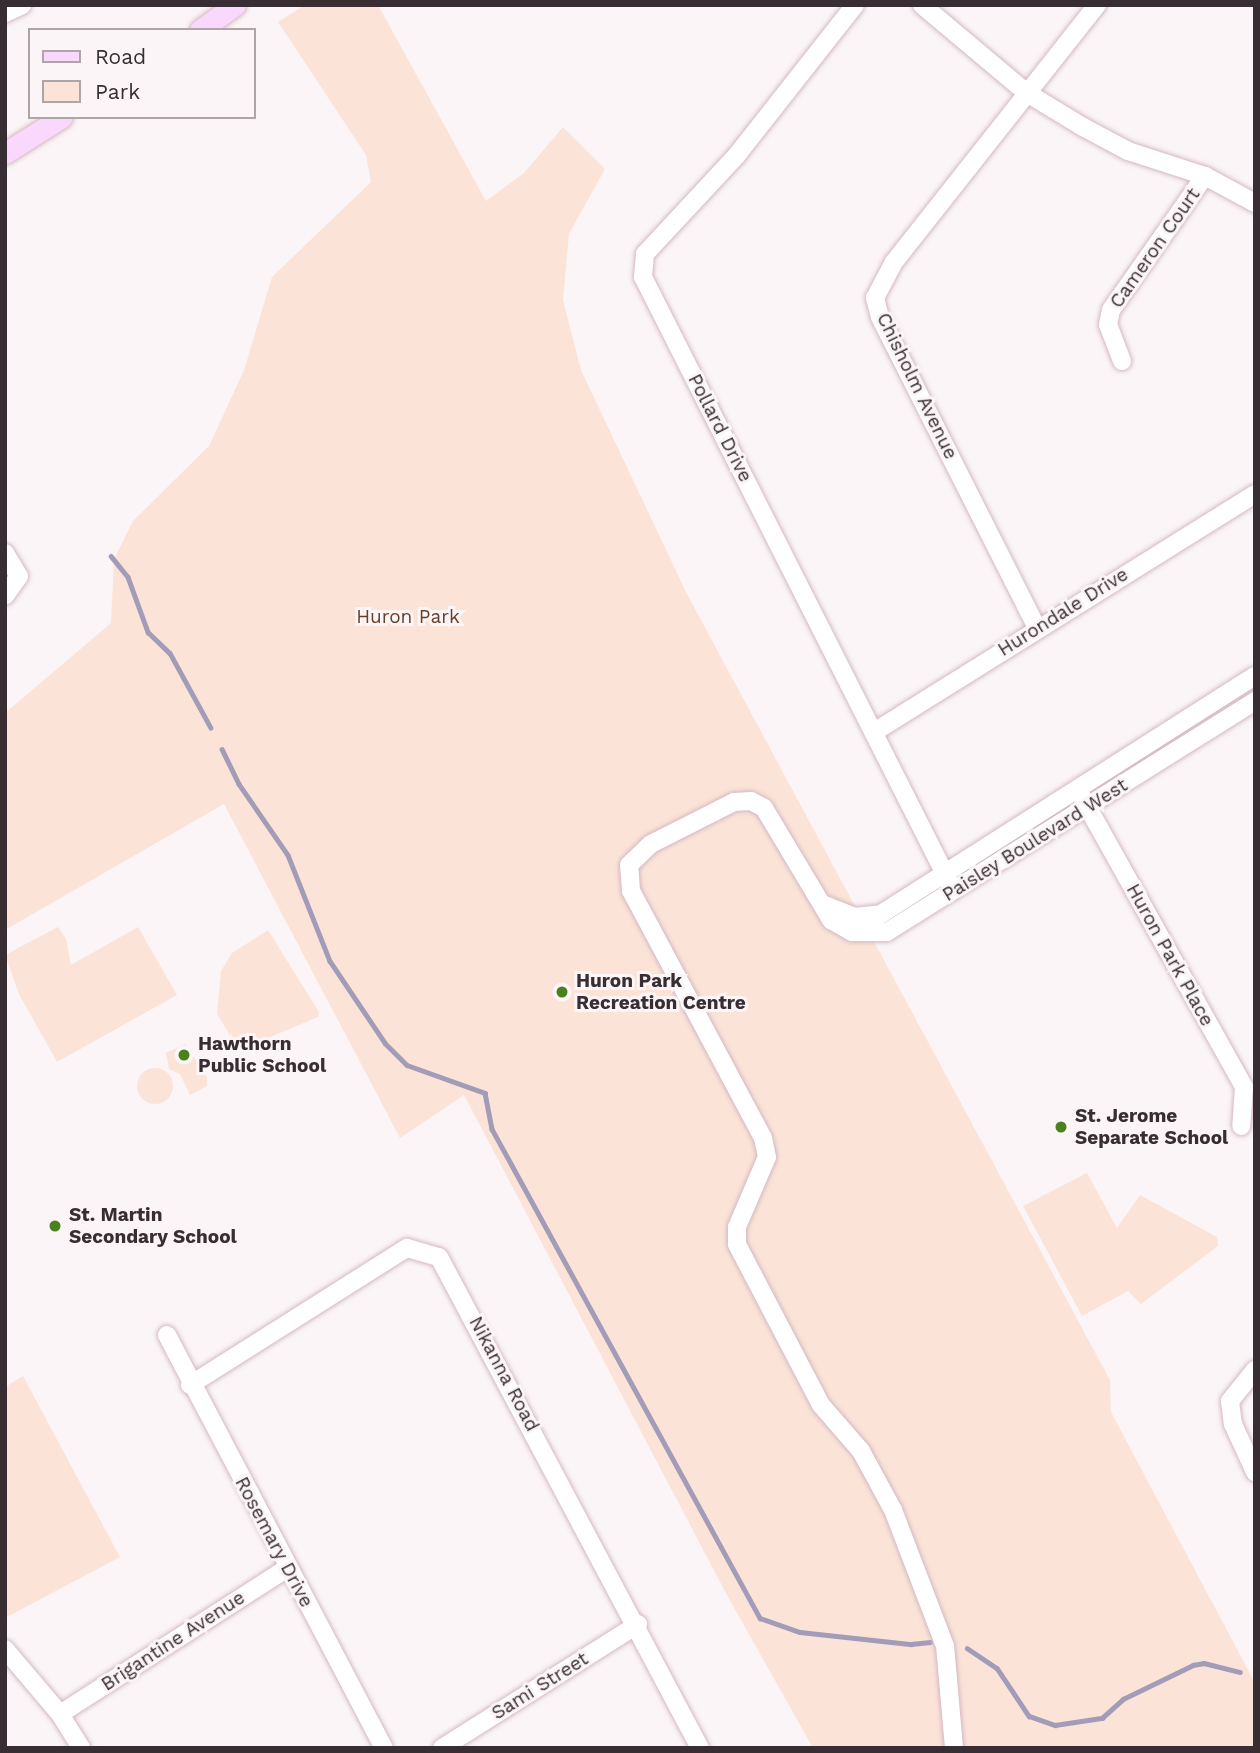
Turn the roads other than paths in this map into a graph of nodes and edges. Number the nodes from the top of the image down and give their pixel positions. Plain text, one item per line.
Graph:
1 (22, 5) edge
2 (235, 5) edge
3 (855, 5) edge
4 (922, 5) edge
5 (1097, 5) edge
6 (5, 13) edge
7 (203, 28) edge
8 (1027, 93) junction
9 (59, 119) edge
10 (5, 153) edge
11 (1205, 176) junction
12 (1255, 202) edge
13 (1122, 361) dead end
14 (1255, 494) edge
15 (5, 553) edge
16 (5, 596) edge
17 (1037, 628) junction
18 (1255, 676) edge
19 (1255, 701) edge
20 (874, 732) junction
21 (1077, 788) junction
22 (1088, 807) junction
23 (944, 873) junction
24 (954, 890) junction
25 (816, 900) junction
26 (1241, 1126) dead end
27 (167, 1335) dead end
28 (1255, 1370) edge
29 (190, 1385) junction
30 (1255, 1472) edge
31 (287, 1568) junction
32 (638, 1624) junction
33 (5, 1649) edge
34 (60, 1714) junction
35 (81, 1748) edge
36 (384, 1748) edge
37 (442, 1748) edge
38 (700, 1748) edge
39 (954, 1748) edge

1 - 6 street
2 - 7 main road
3 - 20 street, Pollard Drive
4 - 8 street
5 - 8 street
8 - 11 street
8 - 17 street, Chisholm Avenue
9 - 10 main road
11 - 12 street
11 - 13 street, Cameron Court
14 - 17 street, Hurondale Drive
15 - 16 street
17 - 20 street, Hurondale Drive
18 - 21 street, Paisley Boulevard West
19 - 22 street, Paisley Boulevard West
20 - 23 street, Pollard Drive
21 - 22 street, Huron Park Place
21 - 23 street, Paisley Boulevard West
22 - 24 street, Paisley Boulevard West
22 - 26 street, Huron Park Place
23 - 24 street, Pollard Drive
23 - 25 street, Paisley Boulevard West
24 - 25 street, Paisley Boulevard West
25 - 39 street, Paisley Boulevard West
27 - 29 street, Rosemary Drive
28 - 30 street
29 - 31 street, Rosemary Drive
29 - 32 street, Nikanna Road
31 - 34 street, Brigantine Avenue
31 - 36 street, Rosemary Drive
32 - 37 street, Sami Street
32 - 38 street, Nikanna Road
33 - 34 street
34 - 35 street

